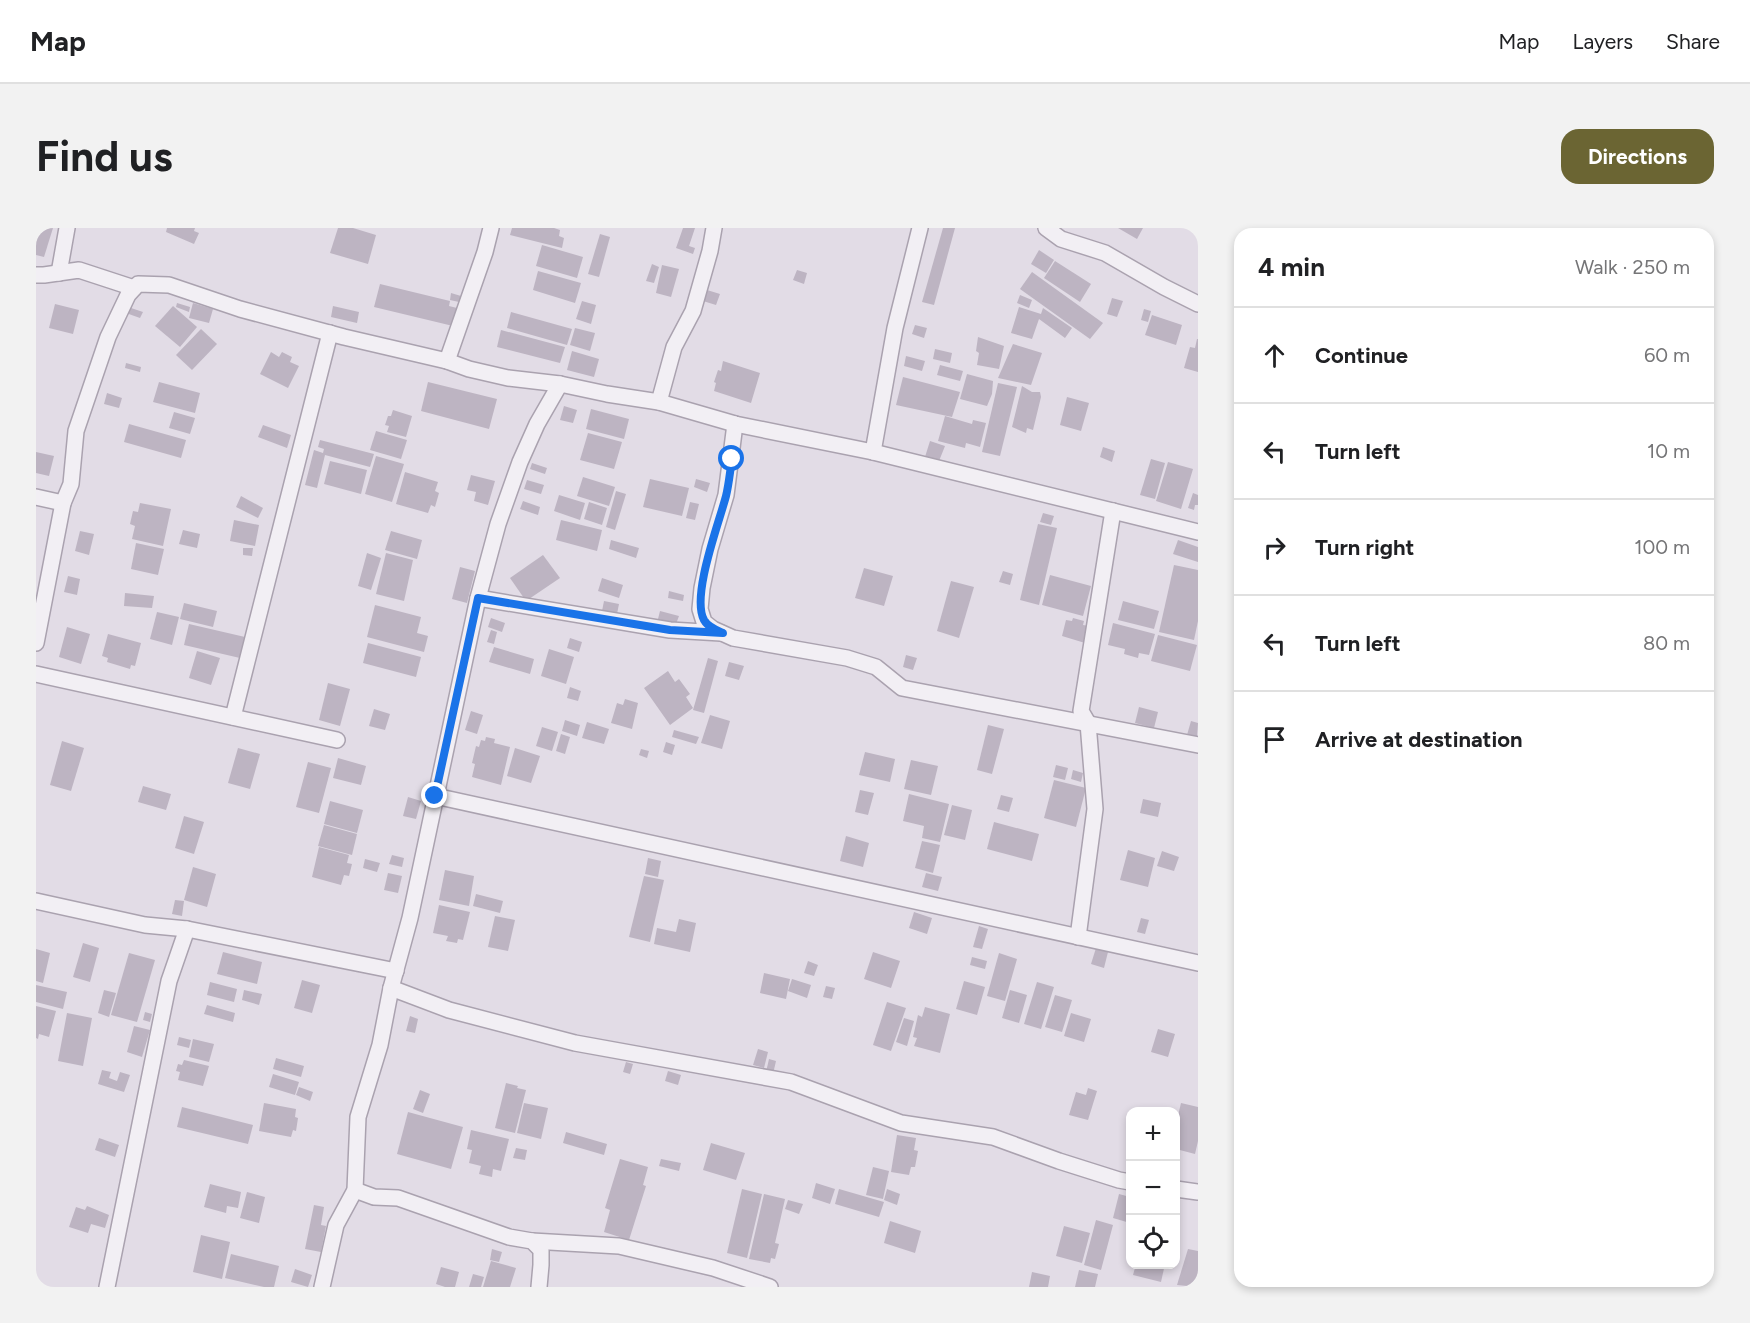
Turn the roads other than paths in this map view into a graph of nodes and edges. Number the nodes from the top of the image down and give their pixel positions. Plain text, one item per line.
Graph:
1 (67, 228) edge
2 (490, 228) edge
3 (714, 228) edge
4 (920, 228) edge
5 (1046, 228) edge
6 (59, 273) junction
7 (36, 274) edge
8 (134, 288) junction
9 (1198, 304) edge
10 (330, 333) junction
11 (447, 361) junction
12 (560, 384) junction
13 (659, 402) junction
14 (735, 424) junction
15 (873, 452) junction
16 (36, 497) edge
17 (63, 503) junction
18 (1113, 511) junction
19 (1198, 532) edge
20 (478, 598) junction
21 (723, 633) junction
22 (36, 643) edge
23 (36, 674) edge
24 (233, 717) junction
25 (1088, 723) junction
26 (337, 740) dead end
27 (1198, 745) edge
28 (435, 796) junction
29 (36, 901) edge
30 (187, 929) junction
31 (1078, 937) junction
32 (1198, 963) edge
33 (396, 971) junction
34 (391, 988) junction
35 (1126, 1181) edge
36 (355, 1190) junction
37 (1180, 1190) edge
38 (1198, 1192) edge
39 (532, 1241) junction
40 (106, 1287) edge
41 (322, 1287) edge
42 (539, 1287) edge
43 (770, 1287) edge

1 - 6 street
2 - 11 street
3 - 13 street
4 - 15 street
5 - 9 street
6 - 7 street
6 - 8 street
8 - 10 street
8 - 17 street
10 - 11 street
10 - 24 street
11 - 12 street
12 - 13 street
12 - 20 street
13 - 14 street
14 - 15 street
14 - 21 street
15 - 18 street
16 - 17 street
17 - 22 street
18 - 19 street
18 - 25 street
20 - 21 street
20 - 28 street
21 - 25 street
23 - 24 street
24 - 26 street
25 - 27 street
25 - 31 street
28 - 31 street
28 - 33 street
29 - 30 street
30 - 33 street
30 - 40 street
31 - 32 street
33 - 34 street
34 - 35 street
34 - 36 street
36 - 39 street
36 - 41 street
37 - 38 street
39 - 42 street
39 - 43 street

